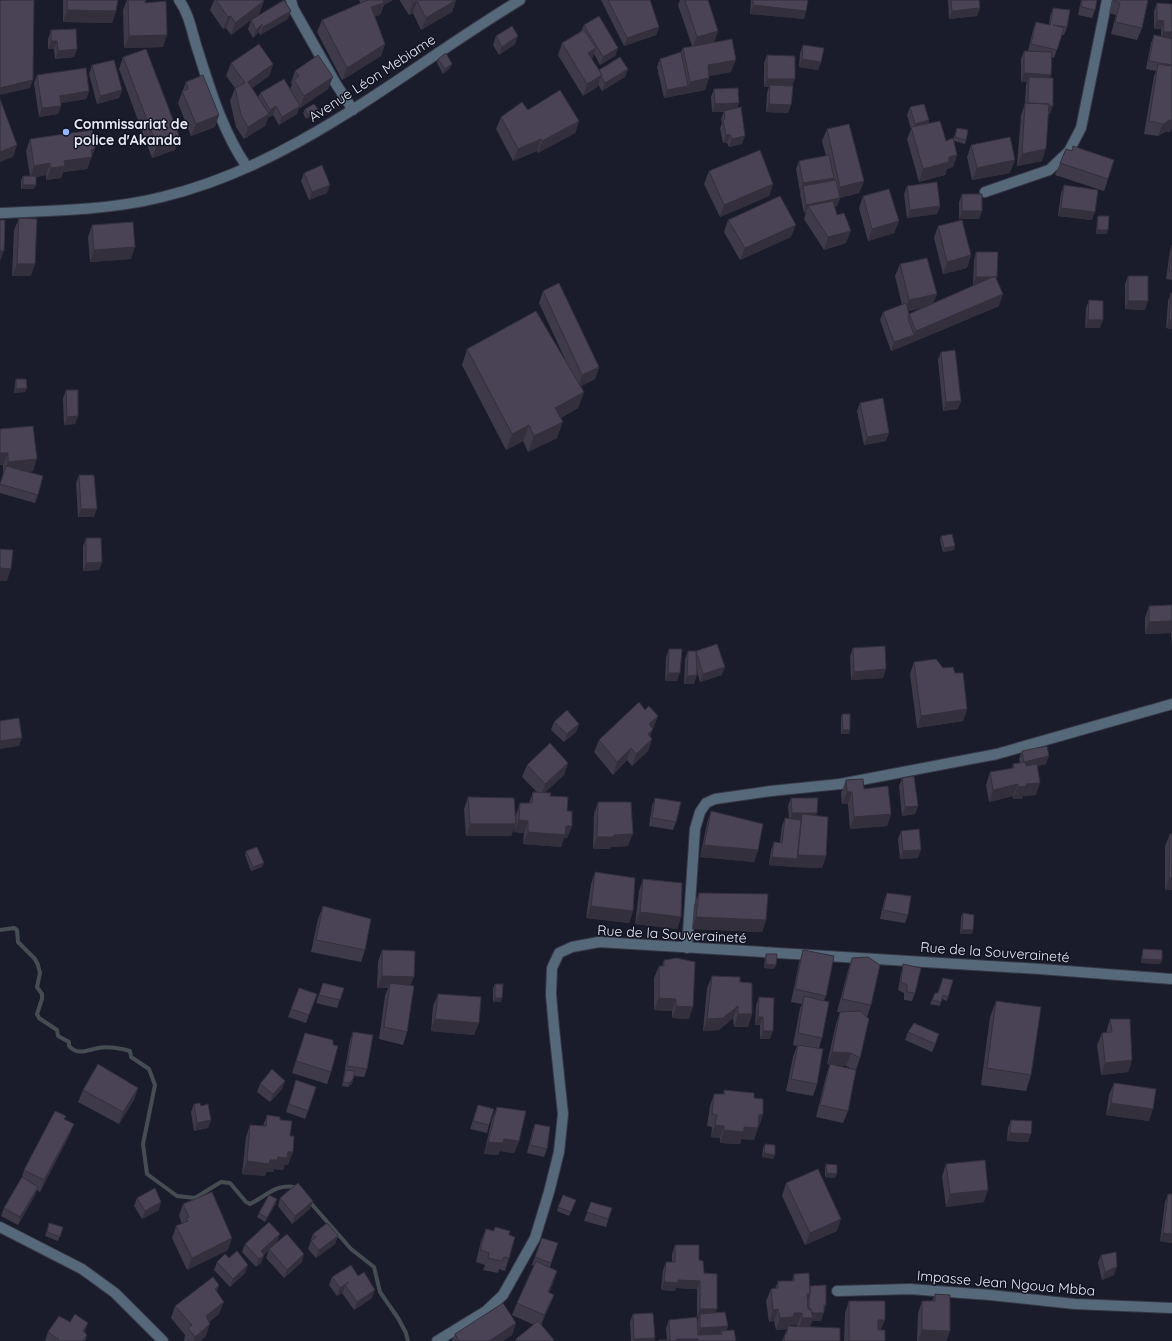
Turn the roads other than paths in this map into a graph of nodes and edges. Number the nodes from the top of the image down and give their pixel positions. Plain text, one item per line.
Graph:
1 (179, 0) edge
2 (291, 0) edge
3 (520, 0) edge
4 (1107, 0) edge
5 (353, 110) junction
6 (247, 167) junction
7 (984, 192) dead end
8 (0, 213) edge
9 (1172, 704) edge
10 (688, 948) junction
11 (1172, 979) edge
12 (0, 1227) edge
13 (837, 1291) dead end
14 (1172, 1308) edge
15 (164, 1341) edge
16 (437, 1341) edge

1 - 6 street
2 - 5 street
3 - 5 street, Avenue Léon Mebiame
4 - 7 street
5 - 6 street, Avenue Léon Mebiame
6 - 8 street, Avenue Léon Mebiame
9 - 10 street
10 - 11 street, Rue de la Souveraineté
10 - 16 street, Rue de la Souveraineté
12 - 15 street
13 - 14 street, Impasse Jean Ngoua Mbba

